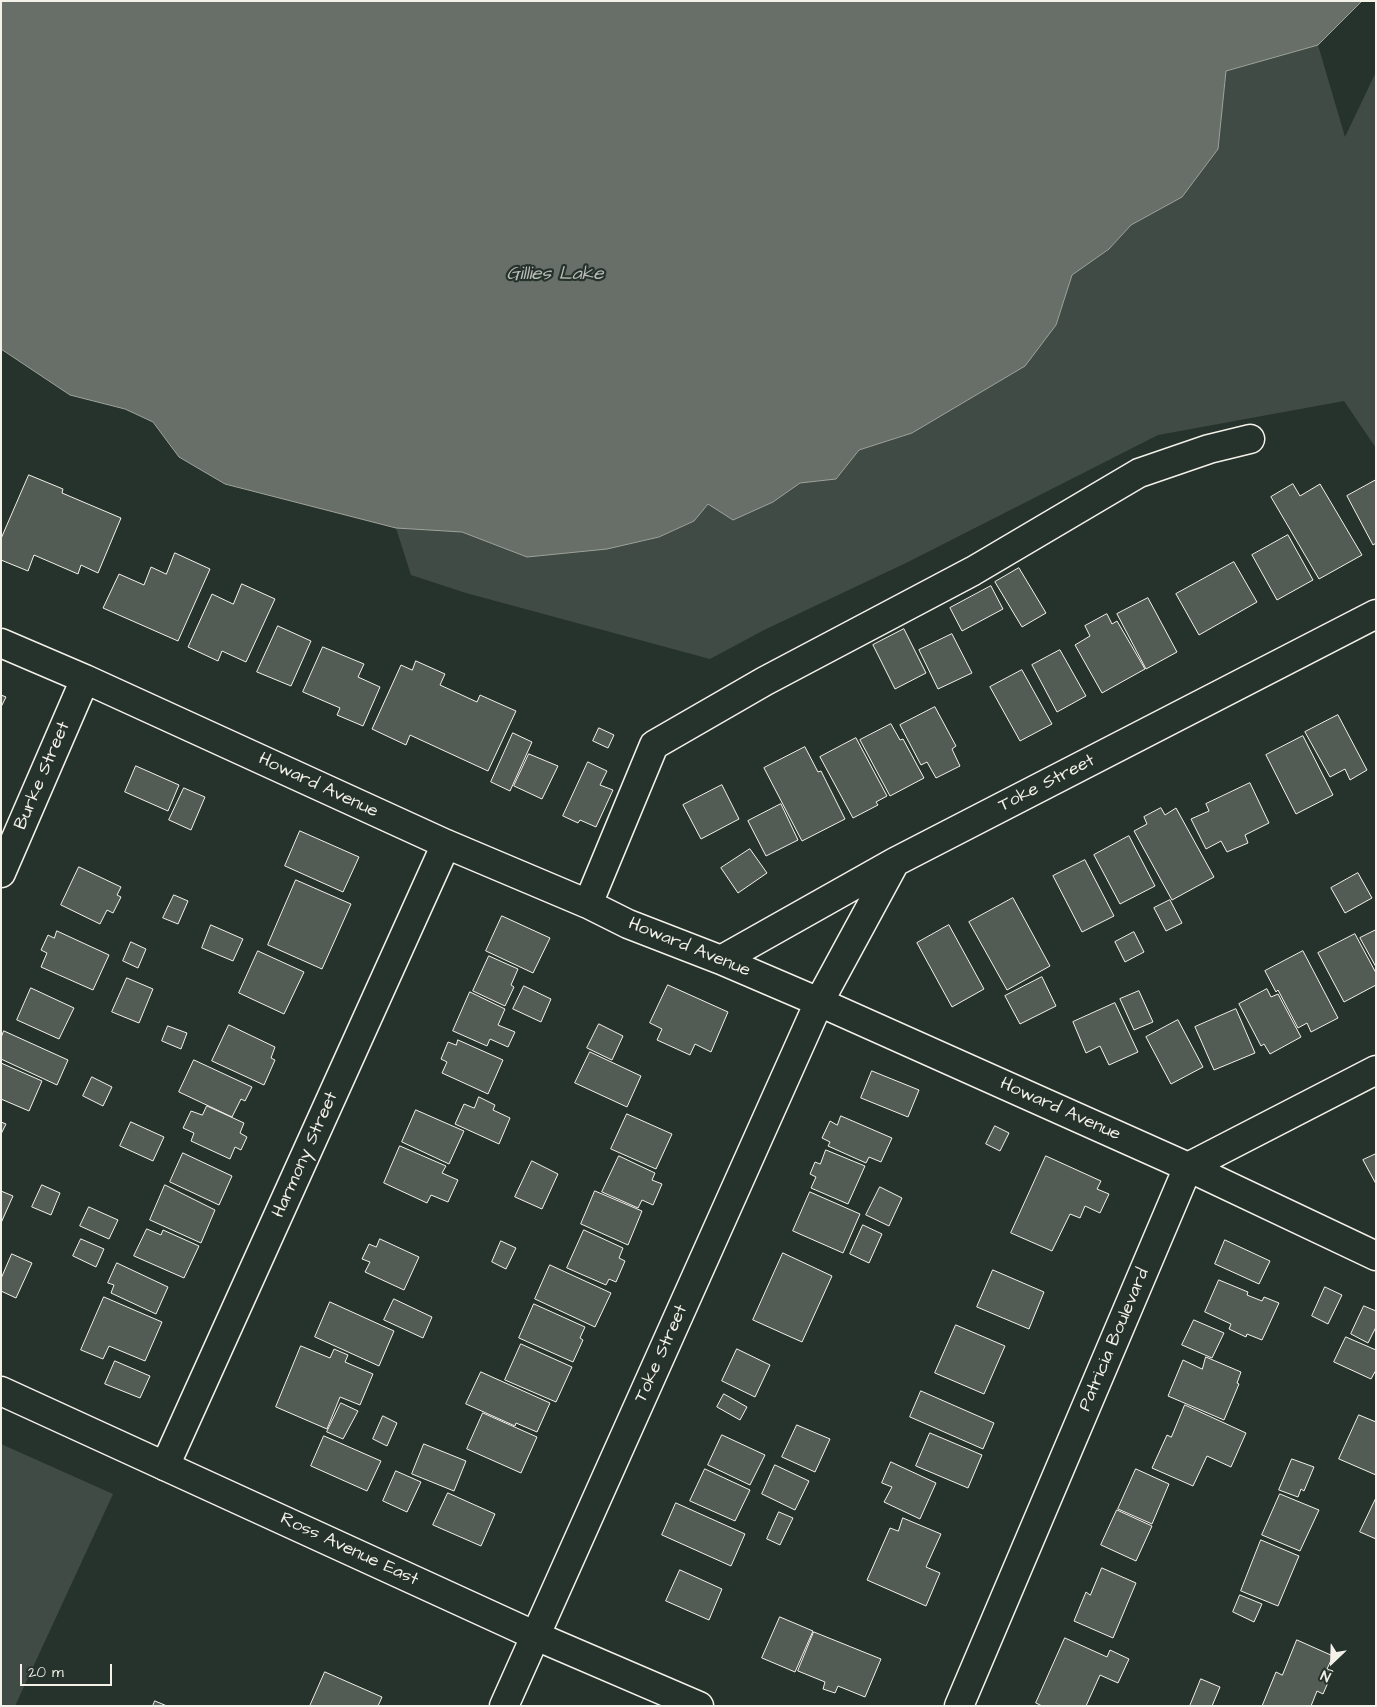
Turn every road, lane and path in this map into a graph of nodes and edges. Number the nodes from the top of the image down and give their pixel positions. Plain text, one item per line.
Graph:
1 (1250, 439) dead end
2 (1376, 614) edge
3 (1, 643) edge
4 (85, 679) junction
5 (446, 844) junction
6 (895, 862) junction
7 (1, 873) edge
8 (588, 904) junction
9 (721, 960) junction
10 (819, 1002) junction
11 (1376, 1070) edge
12 (1188, 1168) junction
13 (1376, 1256) edge
14 (1, 1391) edge
15 (165, 1466) junction
16 (536, 1636) junction
17 (504, 1706) edge
18 (698, 1706) edge
19 (959, 1706) edge

1 - 8 street
2 - 6 street, Toke Street
3 - 4 street, Howard Avenue
4 - 5 street, Howard Avenue
4 - 7 street, Burke Street
5 - 8 street, Howard Avenue
5 - 15 street, Harmony Street
6 - 9 street, Toke Street
6 - 10 street, Toke Street
8 - 9 street, Howard Avenue
9 - 10 street, Howard Avenue
10 - 12 street, Howard Avenue
10 - 16 street, Toke Street
11 - 12 street
12 - 13 street, Howard Avenue
12 - 19 street, Patricia Boulevard
14 - 15 street, Ross Avenue East
15 - 16 street, Ross Avenue East
16 - 17 street, Toke Street
16 - 18 street, Ross Avenue East

